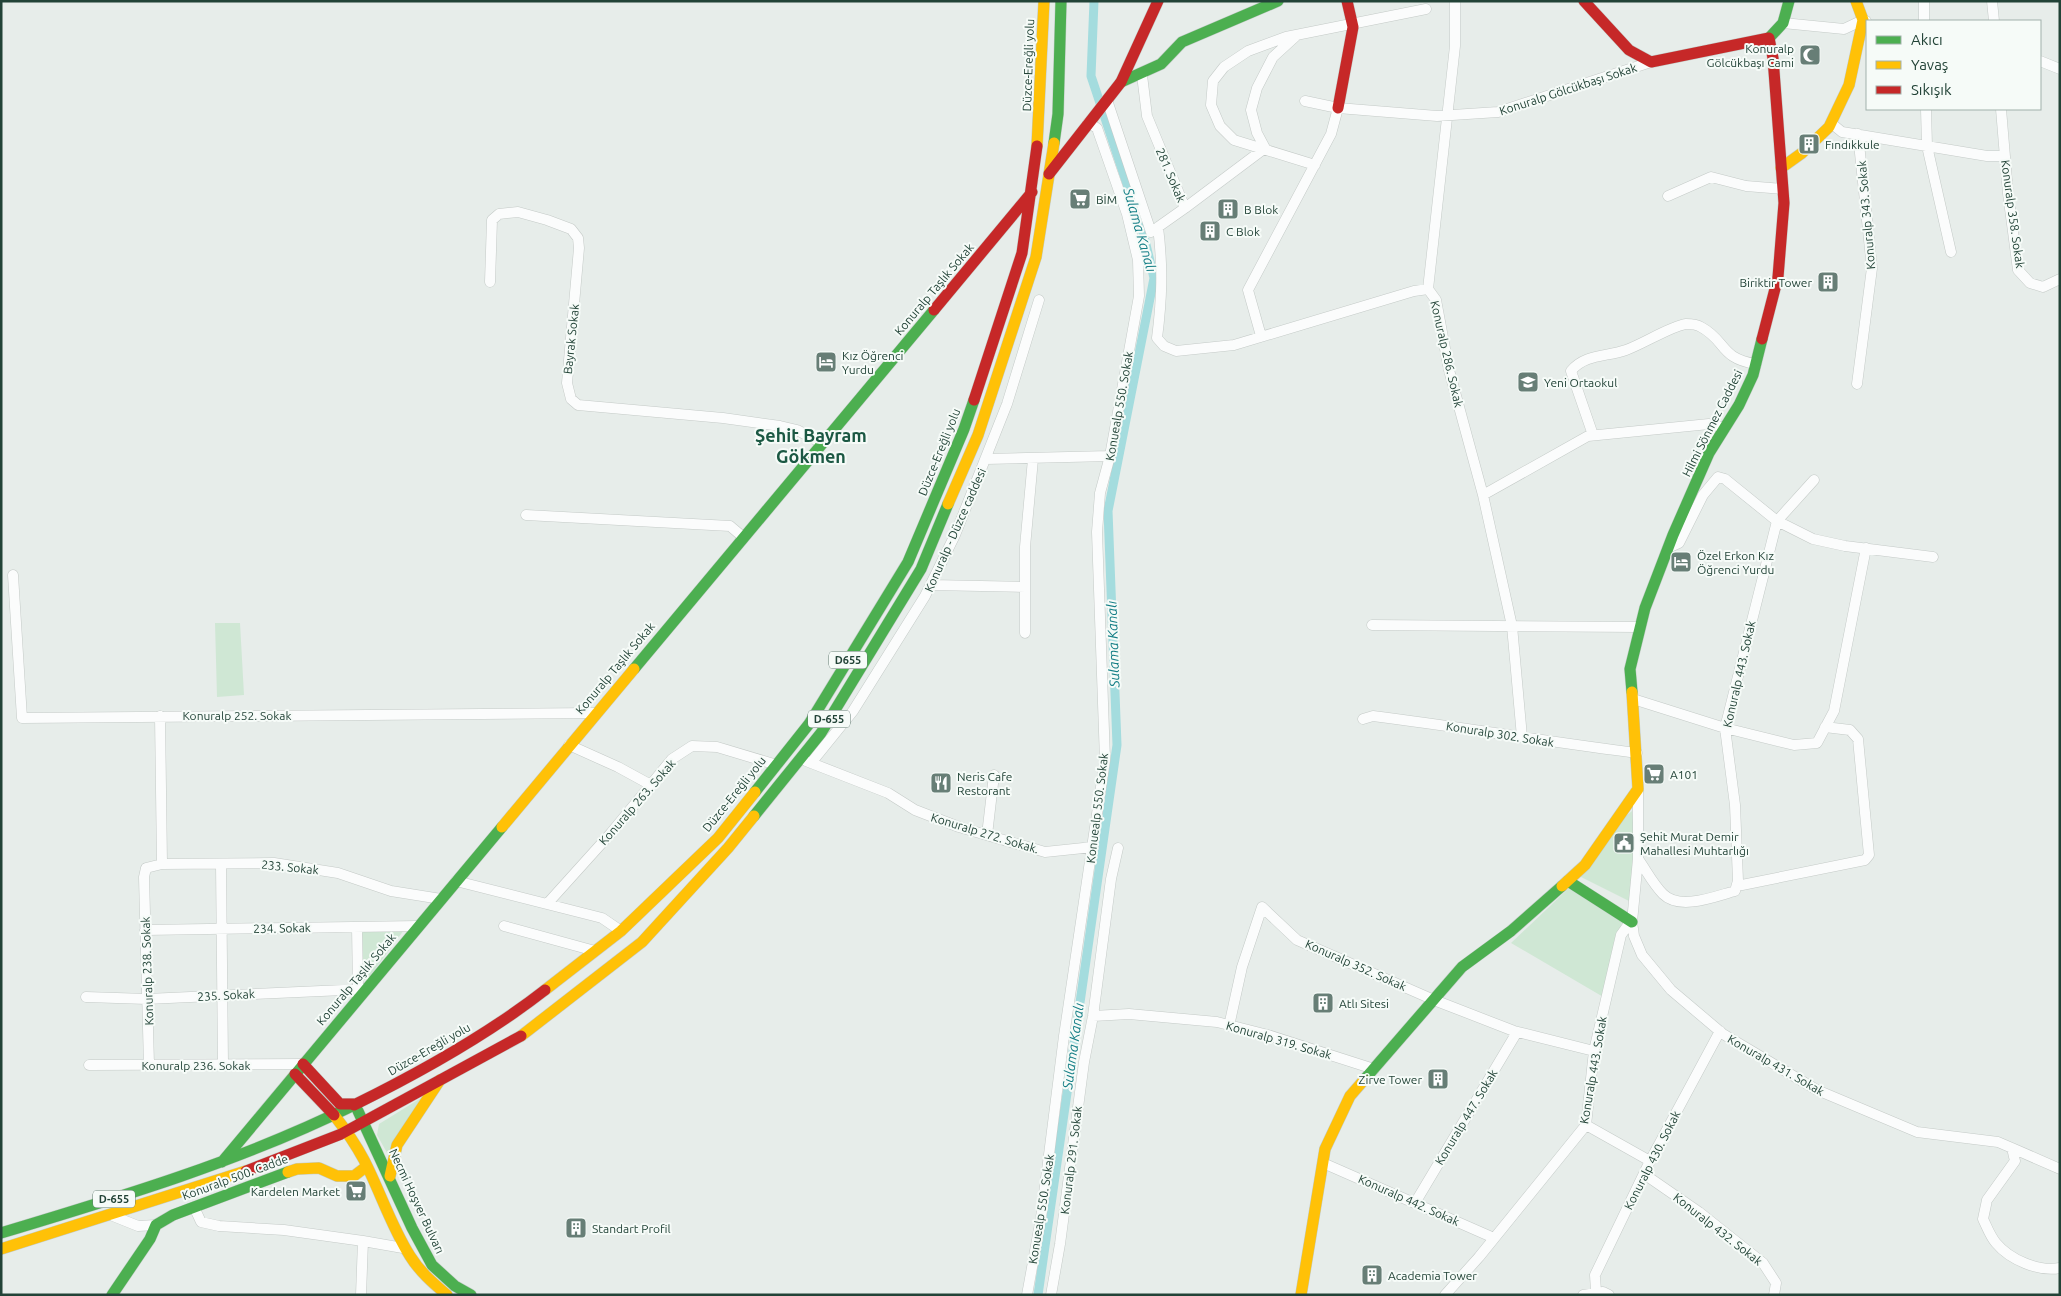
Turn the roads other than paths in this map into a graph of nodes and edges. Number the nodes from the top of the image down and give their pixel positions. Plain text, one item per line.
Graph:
1 (1044, 1) edge
2 (1061, 1) edge
3 (1158, 1) edge
4 (1278, 1) edge
5 (1348, 1) edge
6 (1455, 1) edge
7 (1584, 1) edge
8 (1789, 1) edge
9 (1856, 1) edge
10 (1924, 1) edge
11 (1992, 1) edge
12 (1426, 9) dead end
13 (1924, 20) edge
14 (1994, 20) edge
15 (1865, 21) edge
16 (1783, 22) junction
17 (1352, 23) junction
18 (1297, 35) junction
19 (1769, 38) junction
20 (2041, 61) edge
21 (1651, 62) junction
22 (2060, 69) edge
23 (1142, 75) junction
24 (1121, 82) junction
25 (1107, 100) junction
26 (1305, 101) dead end
27 (1338, 108) junction
28 (1926, 110) edge
29 (2001, 110) edge
30 (1447, 116) junction
31 (1089, 122) junction
32 (1831, 123) junction
33 (1858, 134) junction
34 (1926, 146) junction
35 (1265, 148) junction
36 (2005, 156) junction
37 (1315, 165) junction
38 (1781, 168) junction
39 (1049, 174) junction
40 (1783, 189) junction
41 (1032, 192) junction
42 (1668, 196) dead end
43 (1185, 208) junction
44 (1158, 227) junction
45 (1951, 252) dead end
46 (2060, 279) edge
47 (490, 282) dead end
48 (1428, 289) junction
49 (1040, 300) dead end
50 (1261, 336) junction
51 (1756, 364) junction
52 (1857, 384) dead end
53 (1725, 428) junction
54 (1593, 435) junction
55 (822, 443) junction
56 (1110, 456) junction
57 (986, 459) junction
58 (1033, 459) junction
59 (1814, 480) dead end
60 (1483, 495) junction
61 (526, 515) dead end
62 (1777, 521) junction
63 (743, 537) junction
64 (1668, 548) junction
65 (1866, 548) junction
66 (1933, 557) dead end
67 (13, 575) dead end
68 (931, 585) junction
69 (1025, 587) junction
70 (1372, 626) dead end
71 (1512, 626) junction
72 (1640, 627) junction
73 (1025, 633) dead end
74 (1633, 699) junction
75 (595, 713) junction
76 (160, 716) junction
77 (1363, 719) dead end
78 (1825, 727) junction
79 (1725, 728) junction
80 (1522, 737) junction
81 (569, 745) junction
82 (1637, 753) junction
83 (800, 759) junction
84 (811, 763) junction
85 (777, 765) junction
86 (994, 775) dead end
87 (651, 785) junction
88 (1638, 789) junction
89 (988, 835) junction
90 (1093, 847) junction
91 (1118, 848) dead end
92 (1638, 859) junction
93 (162, 864) junction
94 (221, 864) junction
95 (456, 880) junction
96 (1568, 880) junction
97 (1737, 884) junction
98 (441, 899) junction
99 (547, 904) junction
100 (1632, 921) junction
101 (418, 926) junction
102 (504, 926) dead end
103 (357, 927) junction
104 (221, 929) junction
105 (146, 930) junction
106 (621, 931) junction
107 (595, 951) junction
108 (362, 989) junction
109 (222, 996) junction
110 (86, 997) dead end
111 (148, 999) junction
112 (1434, 1000) junction
113 (1093, 1016) junction
114 (1229, 1026) junction
115 (1720, 1031) junction
116 (1517, 1032) junction
117 (1594, 1051) junction
118 (150, 1064) junction
119 (223, 1064) junction
120 (303, 1064) junction
121 (89, 1065) dead end
122 (1374, 1069) junction
123 (295, 1074) junction
124 (441, 1078) junction
125 (355, 1104) junction
126 (334, 1114) junction
127 (364, 1122) junction
128 (1586, 1125) junction
129 (348, 1130) junction
130 (2012, 1148) junction
131 (1650, 1161) junction
132 (221, 1163) junction
133 (1323, 1163) junction
134 (368, 1166) junction
135 (2060, 1169) edge
136 (1644, 1174) junction
137 (390, 1176) junction
138 (158, 1201) junction
139 (1415, 1203) junction
140 (194, 1207) junction
141 (112, 1215) junction
142 (124, 1220) junction
143 (156, 1225) junction
144 (3, 1233) edge
145 (1494, 1238) junction
146 (363, 1241) junction
147 (56, 1244) dead end
148 (403, 1248) junction
149 (1, 1249) edge
150 (2060, 1268) edge
151 (1596, 1292) junction
152 (112, 1295) edge
153 (360, 1295) edge
154 (447, 1295) edge
155 (471, 1295) edge
156 (1027, 1295) edge
157 (1051, 1295) edge
158 (1301, 1295) edge
159 (1446, 1295) edge
160 (1583, 1295) edge
161 (1609, 1295) edge
162 (1774, 1295) edge

1 - 41 main road, Düzce-Ereğli yolu / D655
2 - 39 main road, D-655
3 - 24 main road
4 - 23 main road
5 - 17 main road
6 - 30 street
7 - 21 main road
8 - 16 main road
9 - 15 main road
10 - 13 street
11 - 14 street
12 - 17 street
15 - 16 street
15 - 32 main road
16 - 19 main road
17 - 18 street
17 - 27 main road
18 - 35 street
18 - 35 street
19 - 21 main road
19 - 38 main road, Hilmi Sönmez Caddesi
20 - 22 street
21 - 30 street, Konuralp Gölcükbaşı Sokak
23 - 24 main road
23 - 43 street, 281. Sokak
24 - 25 main road
25 - 31 main road
25 - 44 street
26 - 27 street, Konuralp Gölcükbaşı Sokak
27 - 30 street, Konuralp Gölcükbaşı Sokak
27 - 37 street
28 - 34 street
29 - 36 street, Konuralp 358. Sokak
30 - 48 street
31 - 39 main road
31 - 56 street, Konuealp 550. Sokak
32 - 33 street
32 - 38 main road
33 - 34 street
33 - 52 street, Konuralp 343. Sokak
34 - 36 street
34 - 45 street
35 - 37 street
35 - 43 street, 281. Sokak
36 - 46 street, Konuralp 358. Sokak
37 - 50 street
38 - 40 main road, Hilmi Sönmez Caddesi
39 - 83 main road, D-655
40 - 42 street
40 - 51 main road, Hilmi Sönmez Caddesi
41 - 55 main road, Konuralp Taşlık Sokak
41 - 85 main road, Düzce-Ereğli yolu / D655
43 - 44 street
44 - 50 street, Konuralp 286. Sokak
47 - 55 street, Bayrak Sokak
48 - 50 street, Konuralp 286. Sokak
48 - 60 street, Konuralp 286. Sokak
49 - 57 street, Konuralp - Düzce caddesi
51 - 53 main road, Hilmi Sönmez Caddesi
51 - 54 street
53 - 54 street
53 - 64 main road, Hilmi Sönmez Caddesi
54 - 60 street
55 - 63 main road, Konuralp Taşlık Sokak
56 - 58 street
56 - 90 street, Konuealp 550. Sokak
57 - 58 street
57 - 68 street, Konuralp - Düzce caddesi
58 - 69 street
59 - 62 street
60 - 71 street, Konuralp 286. Sokak
61 - 63 street
62 - 64 street
62 - 65 street
62 - 79 street, Konuralp 443. Sokak
63 - 75 main road, Konuralp Taşlık Sokak
64 - 72 main road, Hilmi Sönmez Caddesi
65 - 66 street
65 - 78 street
67 - 76 street, Konuralp 252. Sokak
68 - 69 street
68 - 84 street, Konuralp - Düzce caddesi
69 - 73 street
70 - 71 street
71 - 72 street
71 - 80 street, Konuralp 286. Sokak
72 - 74 main road, Hilmi Sönmez Caddesi
74 - 79 street
74 - 82 main road, Hilmi Sönmez Caddesi
75 - 76 street, Konuralp 252. Sokak
75 - 81 main road, Konuralp Taşlık Sokak
76 - 93 street
77 - 80 street, Konuralp 302. Sokak
78 - 79 street
78 - 97 street
79 - 97 street, Konuralp 443. Sokak
80 - 82 street, Konuralp 302. Sokak
81 - 87 street
81 - 95 main road, Konuralp Taşlık Sokak
82 - 88 main road, Hilmi Sönmez Caddesi
83 - 84 street, Konuralp 272. Sokak.
83 - 124 main road, D-655
84 - 89 street, Konuralp 272. Sokak.
85 - 87 street, Konuralp 263. Sokak
85 - 106 main road, Düzce-Ereğli yolu / D655
86 - 89 street
87 - 99 street, Konuralp 263. Sokak
88 - 92 street, Konuralp 431. Sokak
88 - 96 main road
89 - 90 street, Konuralp 272. Sokak.
90 - 156 street, Konuealp 550. Sokak
91 - 113 street, Konuralp 291. Sokak
92 - 97 street
92 - 100 street, Konuralp 431. Sokak
93 - 94 street, 233. Sokak
93 - 105 street, Konuralp 238. Sokak
94 - 98 street, 233. Sokak
94 - 104 street
95 - 98 main road, Konuralp Taşlık Sokak
95 - 99 street
96 - 100 main road
96 - 112 main road
98 - 101 main road, Konuralp Taşlık Sokak
99 - 106 street
100 - 115 street, Konuralp 431. Sokak
100 - 117 street, Konuralp 443. Sokak
101 - 103 street, 234. Sokak
101 - 108 main road, Konuralp Taşlık Sokak
102 - 107 street
103 - 104 street, 234. Sokak
103 - 108 street
104 - 105 street, 234. Sokak
104 - 109 street
105 - 111 street, Konuralp 238. Sokak
106 - 107 main road, Düzce-Ereğli yolu / D655
107 - 125 main road, Düzce-Ereğli yolu / D655
108 - 109 street, 235. Sokak
108 - 120 main road, Konuralp Taşlık Sokak
109 - 111 street, 235. Sokak
109 - 119 street
110 - 111 street, 235. Sokak
111 - 118 street, Konuralp 238. Sokak
112 - 114 street, Konuralp 352. Sokak
112 - 116 street
112 - 122 main road
113 - 114 street, Konuralp 319. Sokak
113 - 157 street, Konuralp 291. Sokak
114 - 122 street, Konuralp 319. Sokak
115 - 130 street, Konuralp 431. Sokak
115 - 131 street, Konuralp 430. Sokak
116 - 117 street
116 - 139 street, Konuralp 447. Sokak
117 - 128 street, Konuralp 443. Sokak
118 - 119 street, Konuralp 236. Sokak
118 - 121 street, Konuralp 236. Sokak
119 - 120 street, Konuralp 236. Sokak
120 - 123 main road, Konuralp Taşlık Sokak
120 - 125 main road
122 - 133 main road
123 - 126 main road
123 - 132 main road, Konuralp Taşlık Sokak
124 - 127 main road, D-655
124 - 137 main road
125 - 126 main road, Düzce-Ereğli yolu / D655
125 - 127 main road, Necmi Hoşver Bulvarı
126 - 129 main road
126 - 132 main road, Düzce-Ereğli yolu / D-655
127 - 129 main road, D-655
127 - 137 main road, Necmi Hoşver Bulvarı
128 - 131 street
128 - 145 street, Konuralp 443. Sokak
129 - 134 main road
129 - 138 main road, D-655
130 - 135 street, Konuralp 431. Sokak
130 - 150 street
131 - 136 street, Konuralp 430. Sokak
132 - 144 main road, Düzce-Ereğli yolu / D-655
133 - 139 street, Konuralp 442. Sokak
133 - 158 main road
134 - 140 main road, Konuralp 500. Cadde
134 - 148 main road
136 - 151 street, Konuralp 430. Sokak
136 - 162 street, Konuralp 432. Sokak
137 - 155 main road, Necmi Hoşver Bulvarı
138 - 141 main road
138 - 142 main road
139 - 145 street, Konuralp 442. Sokak
140 - 143 main road, Konuralp 500. Cadde
140 - 146 street
141 - 142 street
141 - 149 main road
142 - 143 street
142 - 147 main road
143 - 152 main road
145 - 159 street, Konuralp 443. Sokak
146 - 148 street
146 - 153 street
148 - 154 main road
151 - 160 street
151 - 161 street

